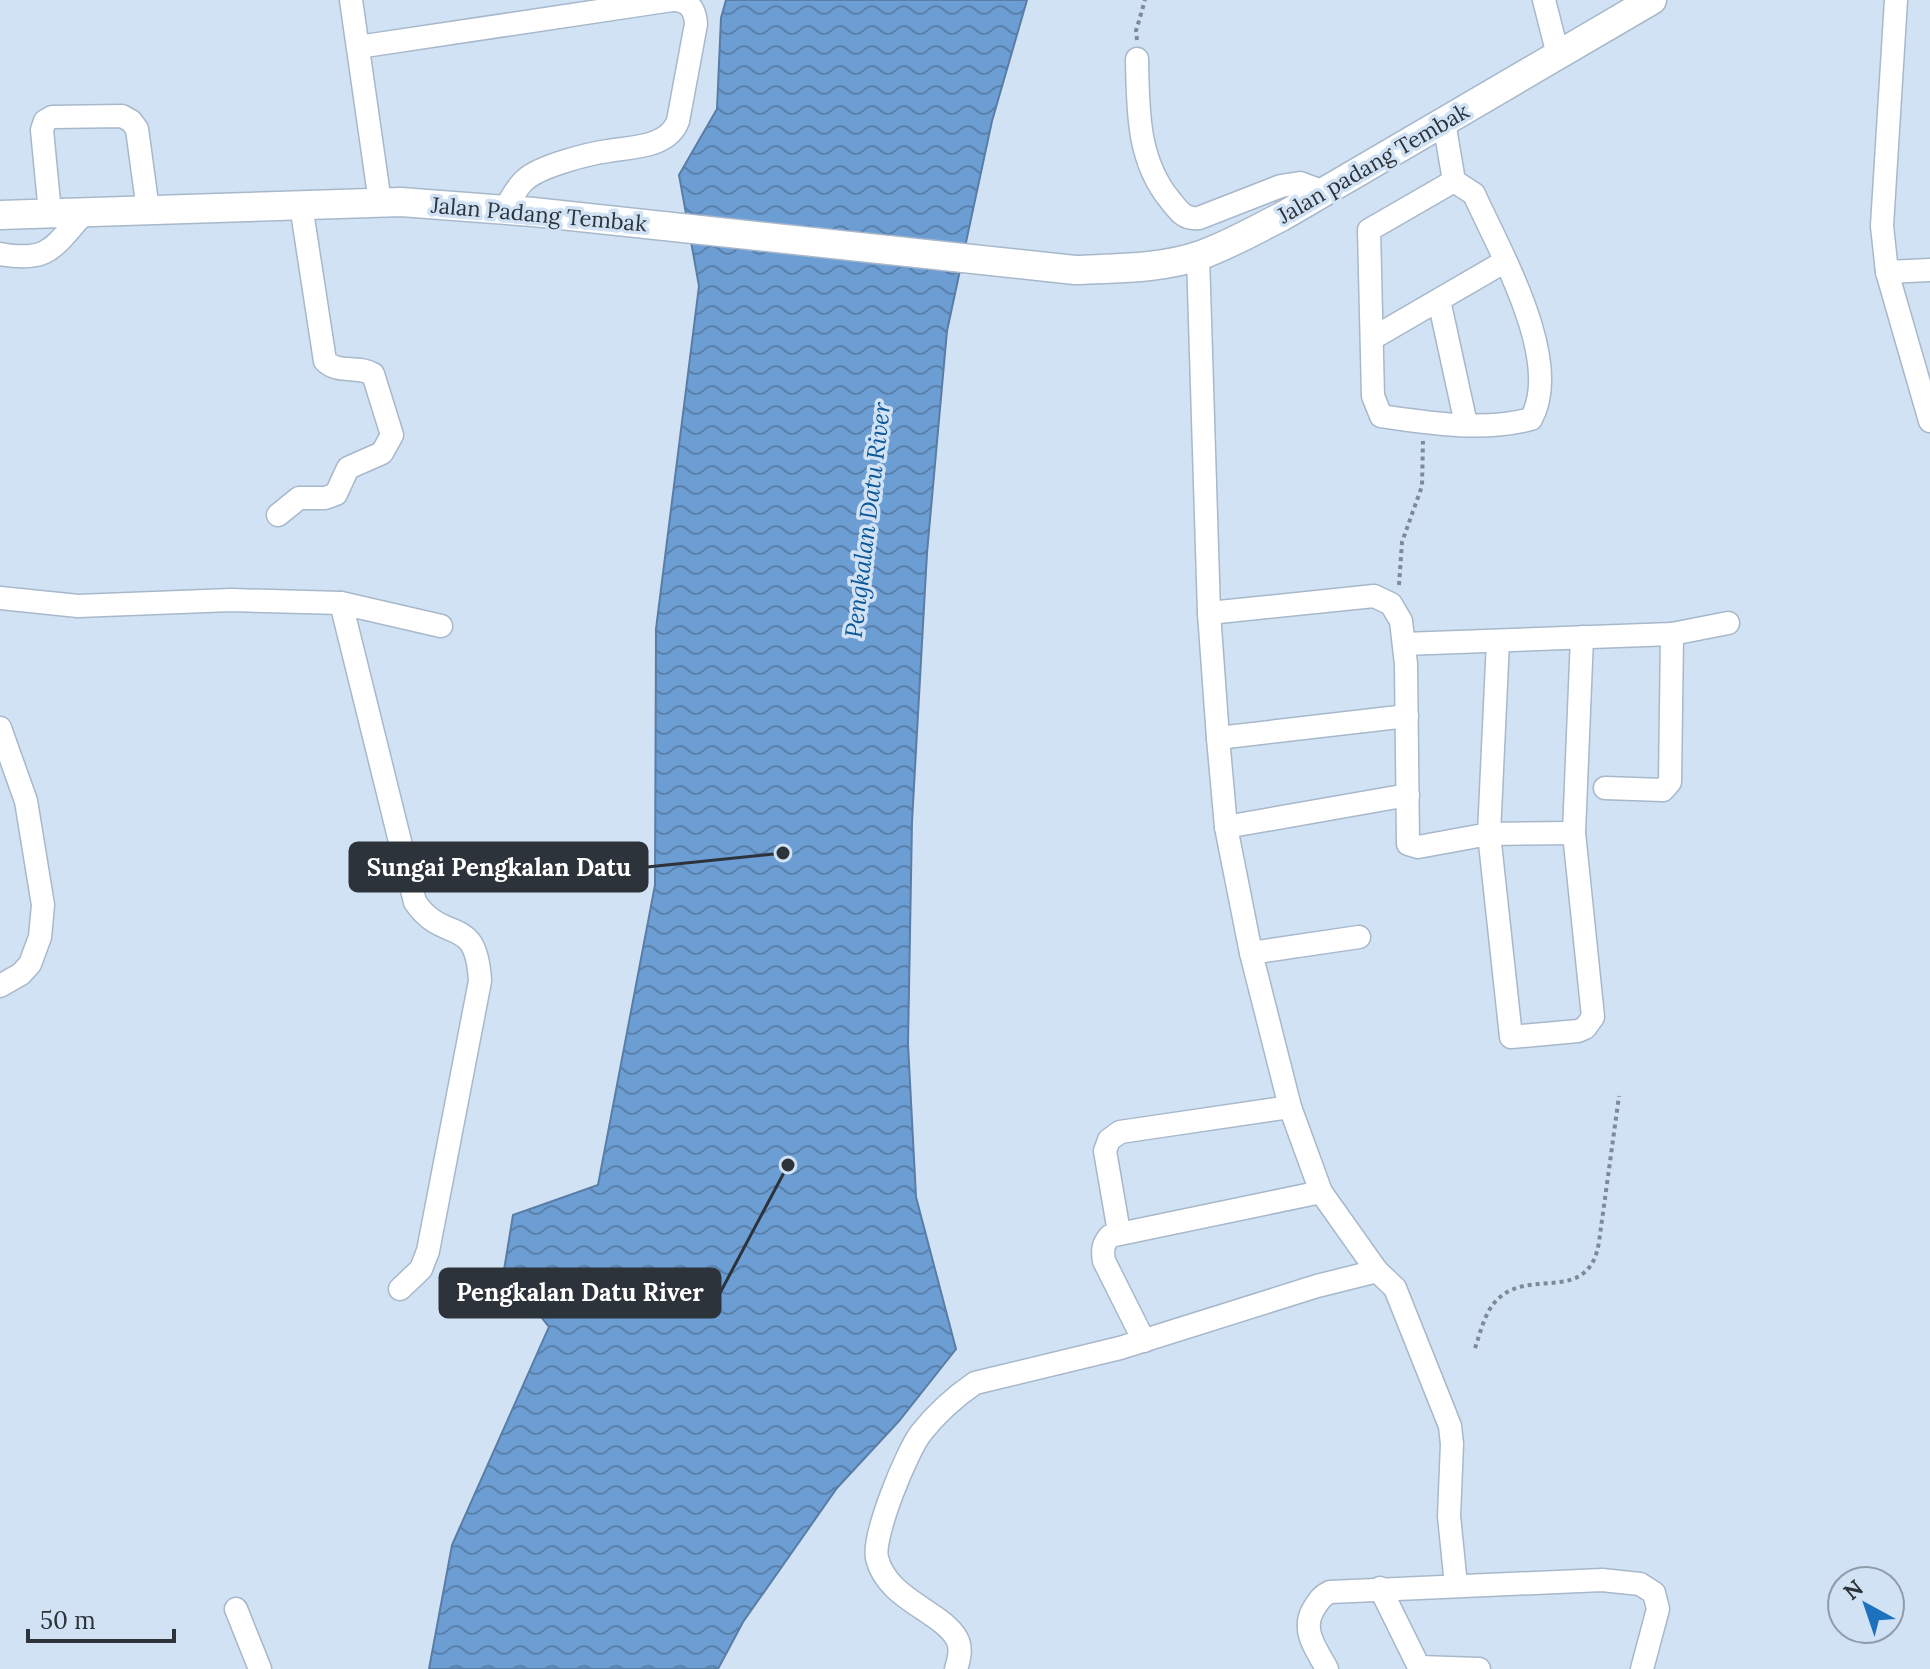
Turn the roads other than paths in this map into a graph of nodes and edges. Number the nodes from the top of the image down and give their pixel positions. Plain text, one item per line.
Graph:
1 (351, 0) edge
2 (673, 0) edge
3 (1544, 0) edge
4 (1652, 0) edge
5 (1896, 0) edge
6 (358, 47) junction
7 (1558, 55) junction
8 (1137, 59) road end
9 (1444, 122) junction
10 (1454, 181) junction
11 (1324, 192) junction
12 (380, 202) junction
13 (301, 205) junction
14 (504, 209) junction
15 (148, 210) junction
16 (85, 212) junction
17 (50, 213) junction
18 (0, 215) edge
19 (0, 254) edge
20 (1198, 256) junction
21 (1504, 262) junction
22 (1075, 270) joint
23 (1930, 270) edge
24 (1887, 272) junction
25 (1439, 300) junction
26 (1373, 338) junction
27 (1930, 421) edge
28 (1466, 424) junction
29 (278, 515) dead end
30 (0, 598) edge
31 (341, 603) junction
32 (1209, 613) junction
33 (1728, 623) dead end
34 (441, 626) dead end
35 (1672, 634) junction
36 (1582, 637) junction
37 (1498, 641) junction
38 (1404, 644) junction
39 (1407, 716) junction
40 (0, 728) edge
41 (1218, 738) junction
42 (1605, 788) dead end
43 (1408, 795) junction
44 (1226, 827) junction
45 (1574, 833) junction
46 (1489, 834) junction
47 (1359, 937) dead end
48 (1251, 953) junction
49 (0, 986) edge
50 (1290, 1107) junction
51 (1321, 1192) junction
52 (1119, 1232) junction
53 (1377, 1271) junction
54 (400, 1289) dead end
55 (1144, 1341) junction
56 (1456, 1585) junction
57 (1380, 1588) junction
58 (236, 1609) dead end
59 (1419, 1668) edge
60 (260, 1669) edge
61 (956, 1669) edge
62 (1327, 1669) edge
63 (1479, 1669) edge
64 (1642, 1669) edge

1 - 6 street
2 - 6 street
2 - 14 street
3 - 7 street
4 - 7 main road, Jalan padang Tembak
5 - 24 street
6 - 12 street
7 - 9 main road, Jalan padang Tembak
8 - 11 street
9 - 10 street
9 - 11 main road, Jalan padang Tembak
10 - 21 street
10 - 26 street
11 - 20 main road, Jalan padang Tembak
12 - 13 main road, Jalan Padang Tembak
12 - 14 main road, Jalan Padang Tembak
13 - 15 main road, Jalan Padang Tembak
13 - 29 street
14 - 22 main road, Jalan Padang Tembak
15 - 16 main road, Jalan Padang Tembak
15 - 17 street
16 - 17 main road, Jalan Padang Tembak
16 - 19 street
17 - 18 main road, Jalan Padang Tembak
20 - 22 main road, Jalan padang Tembak
20 - 32 street
21 - 25 street
21 - 28 street
23 - 24 street
24 - 27 street
25 - 26 street
25 - 28 street
26 - 28 street
30 - 31 street
31 - 34 street
31 - 54 street
32 - 38 street
32 - 41 street
33 - 35 street
35 - 36 street
35 - 42 street
36 - 37 street
36 - 45 street
37 - 38 street
37 - 46 street
38 - 39 street
39 - 41 street
39 - 43 street
40 - 49 street
41 - 44 street
43 - 44 street
43 - 46 street
44 - 48 street
45 - 46 street
45 - 46 street
47 - 48 street
48 - 50 street
50 - 51 street
50 - 52 street
51 - 52 street
51 - 53 street
52 - 55 street
53 - 55 street
53 - 56 street
55 - 61 street
56 - 57 street
56 - 64 street
57 - 59 street
57 - 62 street
58 - 60 street
59 - 63 street

